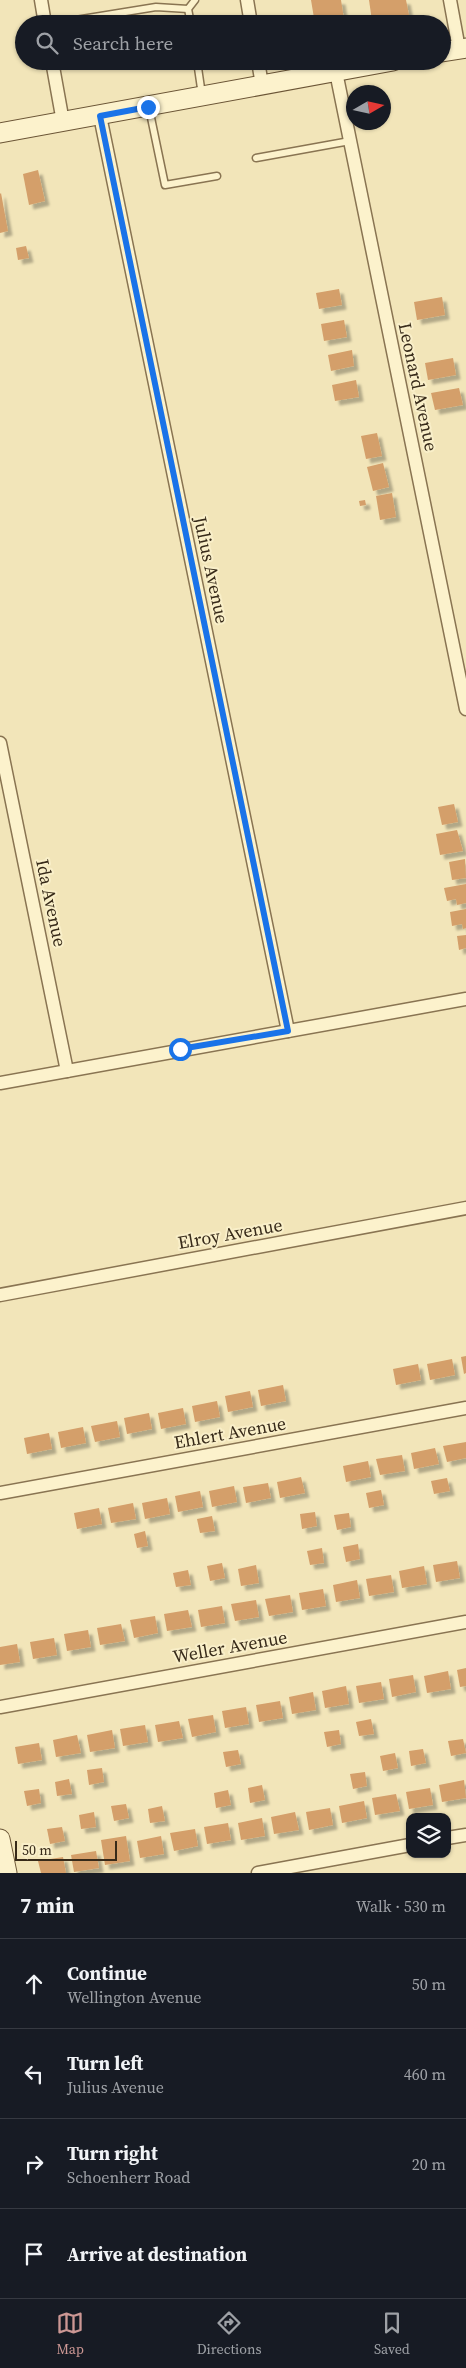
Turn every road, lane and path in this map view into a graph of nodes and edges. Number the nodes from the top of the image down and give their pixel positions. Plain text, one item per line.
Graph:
1 (41, 0) edge
2 (195, 0) edge
3 (246, 0) edge
4 (450, 0) edge
5 (188, 9) junction
6 (44, 15) edge
7 (110, 15) edge
8 (189, 15) edge
9 (249, 15) edge
10 (456, 50) edge
11 (54, 70) edge
12 (198, 70) edge
13 (260, 70) edge
14 (346, 70) edge
15 (336, 72) junction
16 (262, 85) junction
17 (202, 96) junction
18 (148, 107) junction
19 (100, 116) junction
20 (63, 122) junction
21 (0, 133) edge
22 (350, 141) junction
23 (256, 158) dead end
24 (217, 176) dead end
25 (466, 709) edge
26 (0, 743) edge
27 (466, 999) edge
28 (288, 1031) junction
29 (67, 1071) junction
30 (0, 1083) edge
31 (466, 1208) edge
32 (0, 1295) edge
33 (466, 1408) edge
34 (0, 1493) edge
35 (466, 1622) edge
36 (0, 1707) edge
37 (466, 1835) edge
38 (451, 1837) edge
39 (0, 1839) edge
40 (406, 1846) edge
41 (7, 1873) edge
42 (258, 1873) edge

1 - 6 street
2 - 5 lane
3 - 9 street
4 - 10 street
5 - 7 lane
5 - 8 lane
11 - 20 street
12 - 17 lane
13 - 16 street
14 - 15 main road
15 - 16 main road
15 - 22 street, Leonard Avenue
16 - 17 main road
17 - 18 main road
18 - 19 main road
18 - 24 lane
19 - 20 main road
19 - 28 street, Julius Avenue
20 - 21 main road
22 - 23 lane
22 - 25 street, Leonard Avenue
26 - 29 street, Ida Avenue
27 - 28 street
28 - 29 street
29 - 30 street
31 - 32 street, Elroy Avenue
33 - 34 street, Ehlert Avenue
35 - 36 street, Weller Avenue
37 - 38 street
39 - 41 main road
40 - 42 street

